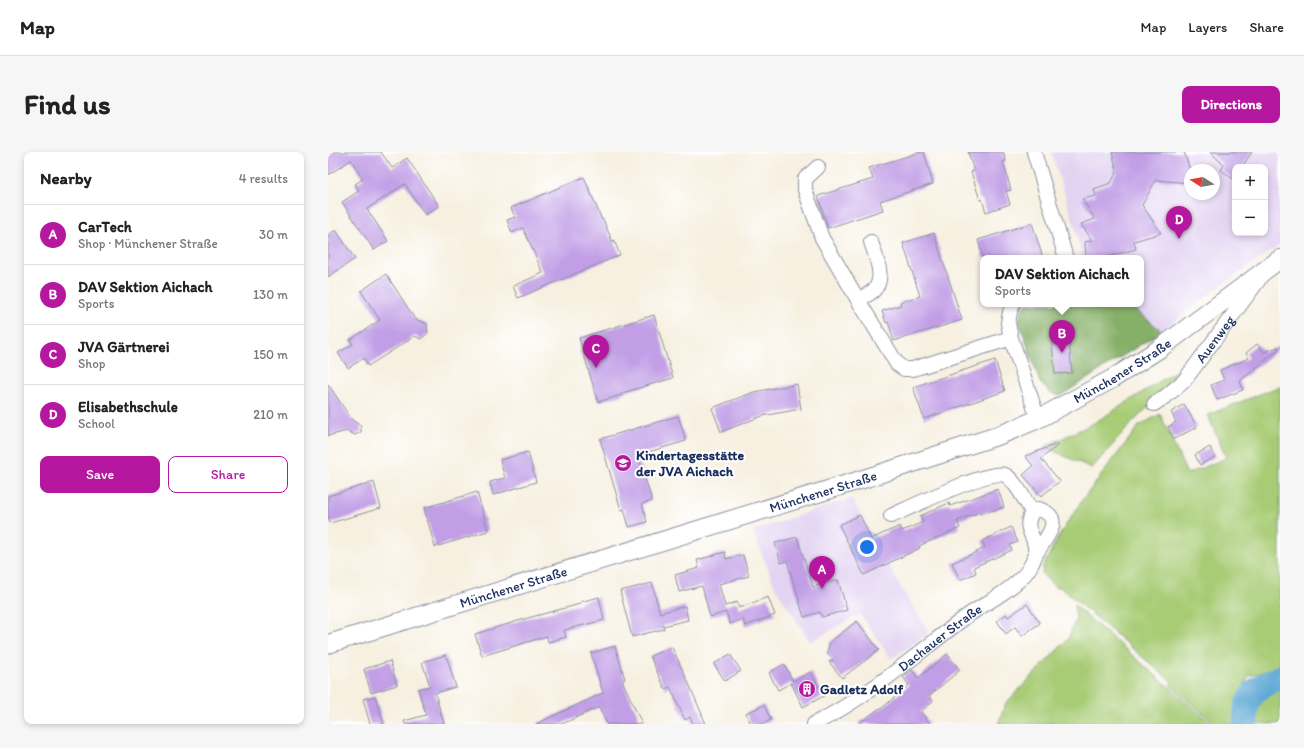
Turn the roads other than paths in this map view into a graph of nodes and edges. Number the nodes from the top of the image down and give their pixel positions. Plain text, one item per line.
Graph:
1 (1034, 152) edge
2 (818, 167) dead end
3 (871, 242) dead end
4 (1065, 255) edge
5 (1274, 263) edge
6 (858, 300) junction
7 (1012, 307) edge
8 (1012, 338) junction
9 (1154, 404) dead end
10 (1038, 419) junction
11 (1032, 512) junction
12 (891, 516) dead end
13 (1036, 554) junction
14 (328, 644) edge
15 (814, 724) edge

1 - 4 street
2 - 6 street
3 - 6 street
5 - 9 street, Auenweg
5 - 10 main road, Münchener Straße
6 - 8 street
7 - 8 street
8 - 10 street
10 - 14 main road, Münchener Straße
11 - 12 street
11 - 13 street
11 - 13 street, Dachauer Straße
13 - 15 street, Dachauer Straße

